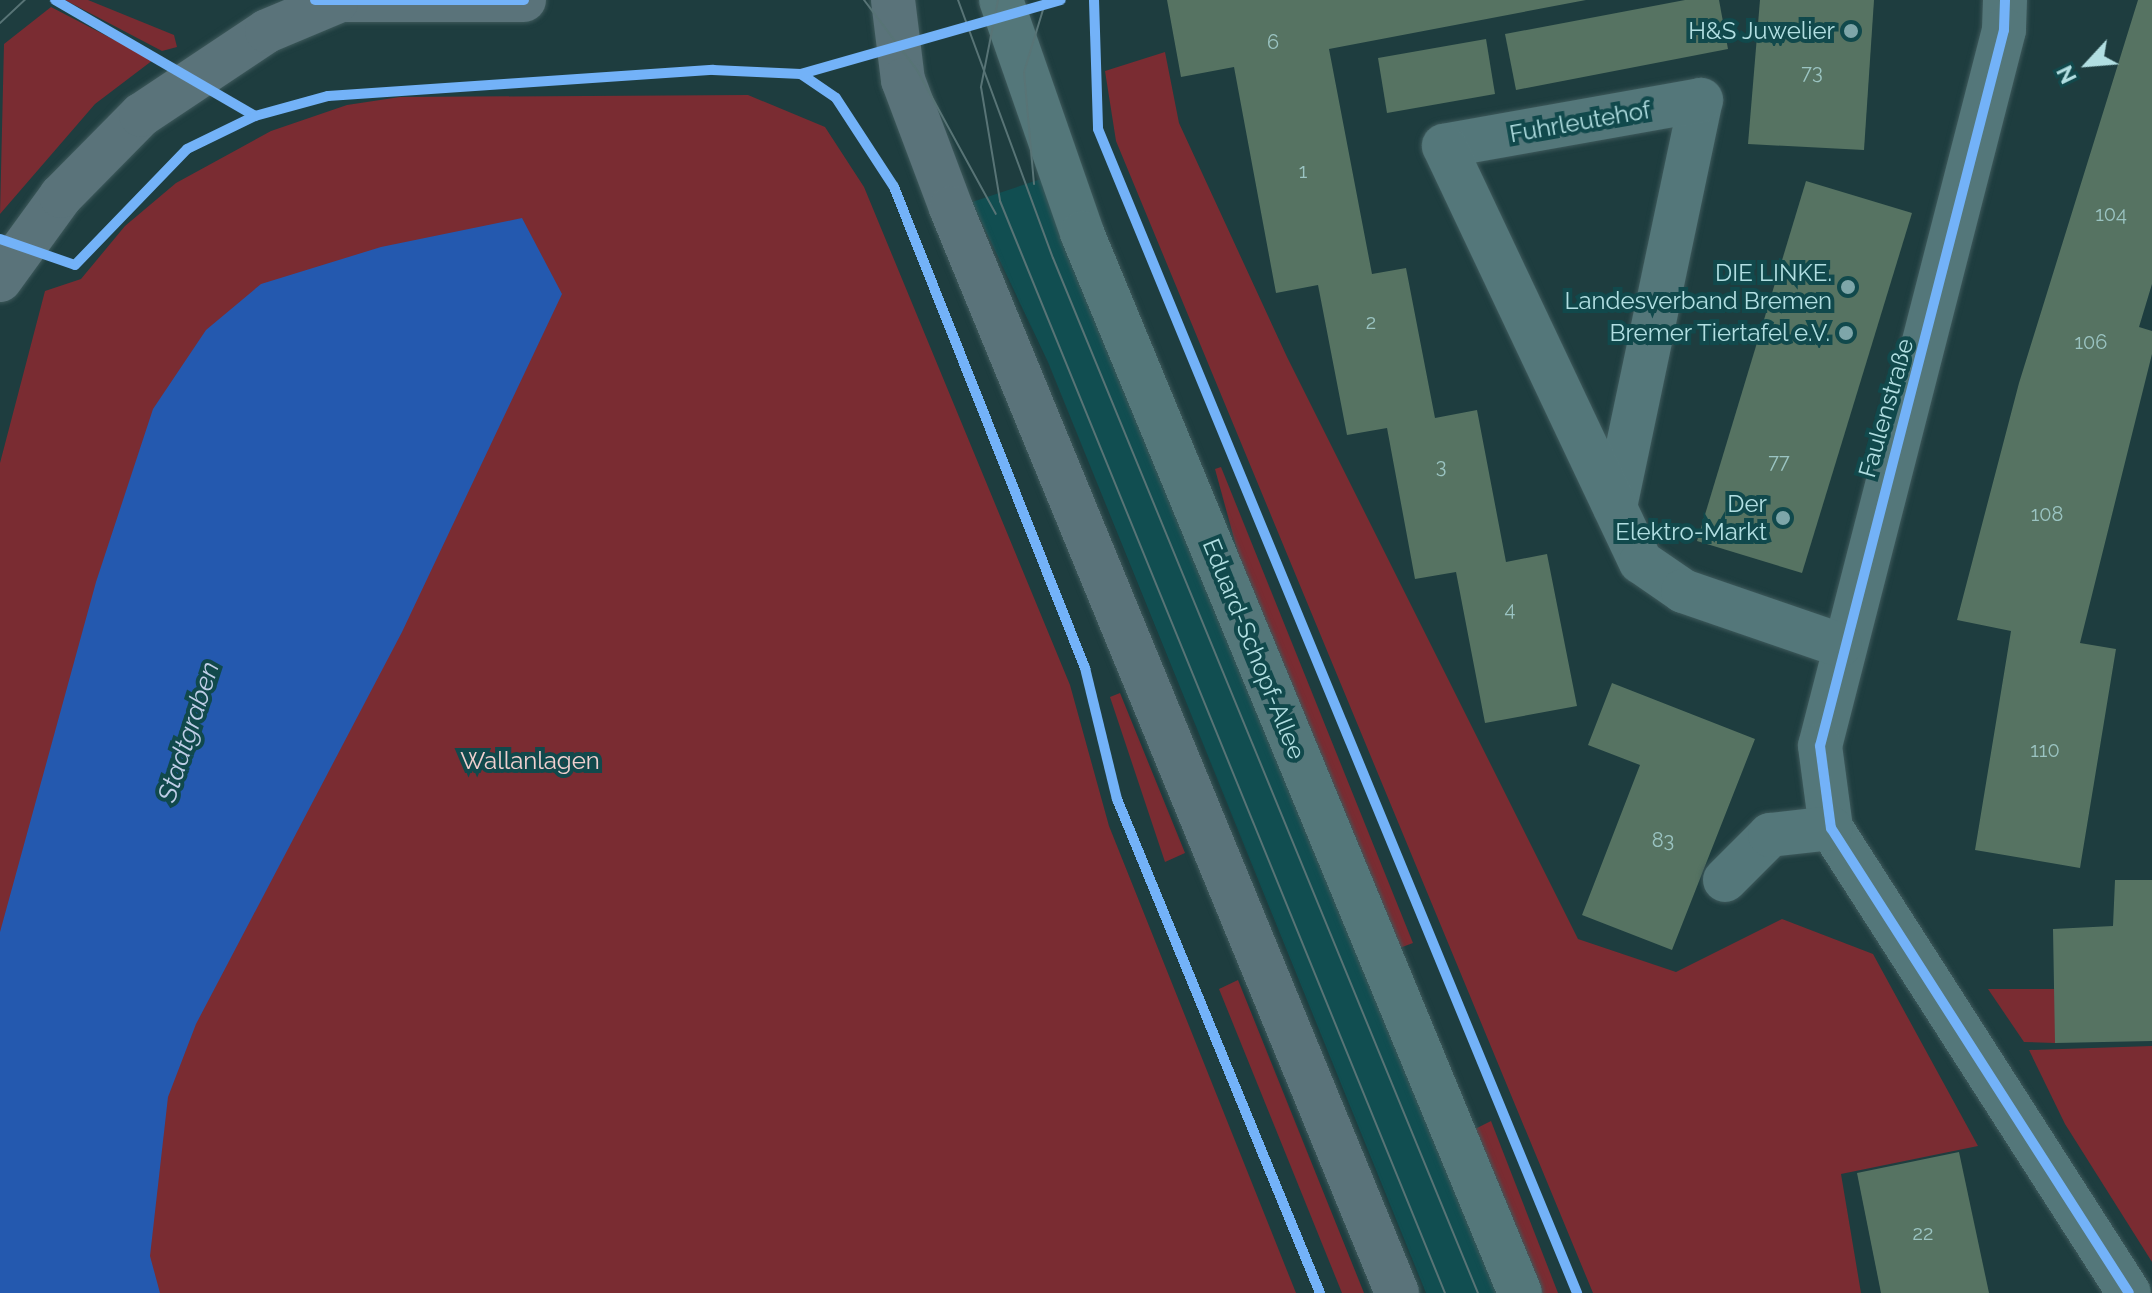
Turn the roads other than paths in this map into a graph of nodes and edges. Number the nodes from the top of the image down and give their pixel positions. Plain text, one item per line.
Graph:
1 (524, 0) edge
2 (893, 0) edge
3 (1001, 0) edge
4 (2005, 0) edge
5 (326, 1) edge
6 (0, 280) edge
7 (1615, 507) junction
8 (1840, 645) junction
9 (1831, 828) junction
10 (1725, 880) dead end
11 (1397, 1293) edge
12 (1520, 1293) edge
13 (2129, 1293) edge

1 - 5 main road
2 - 11 main road
3 - 12 street, Eduard-Schopf-Allee
4 - 8 street, Faulenstraße
5 - 6 main road
7 - 7 street, Fuhrleutehof
7 - 8 street, Fuhrleutehof
8 - 9 street, Faulenstraße
9 - 10 street
9 - 13 street

